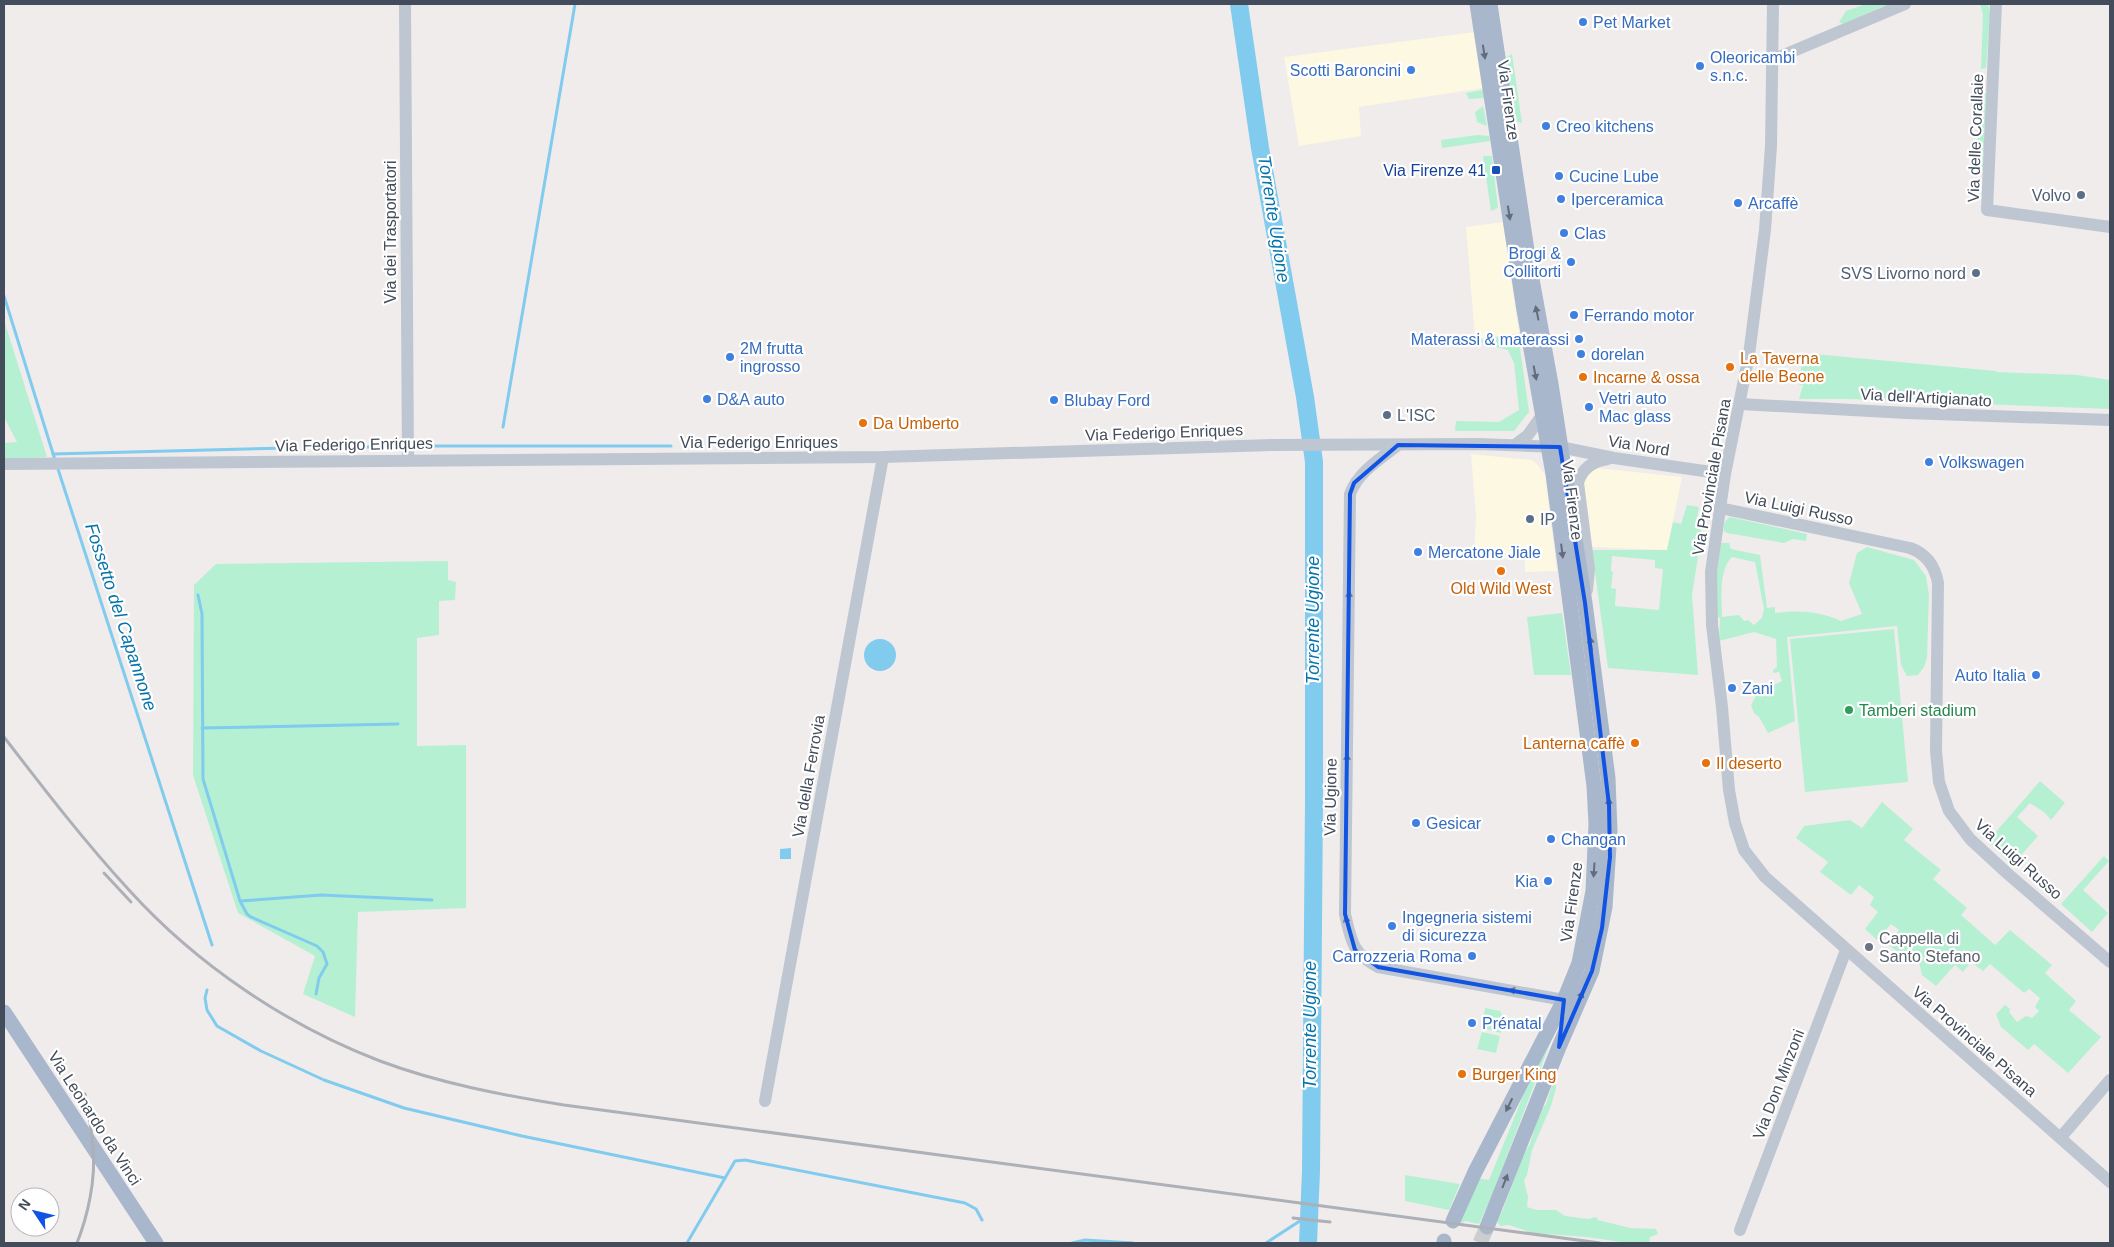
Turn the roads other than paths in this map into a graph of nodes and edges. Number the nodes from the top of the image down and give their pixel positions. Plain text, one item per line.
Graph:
1 (405, 4) edge
2 (1477, 4) edge
3 (1490, 4) edge
4 (1773, 4) edge
5 (1905, 4) edge
6 (1996, 4) edge
7 (1772, 60) junction
8 (2110, 227) edge
9 (1740, 404) junction
10 (1543, 414) junction
11 (2110, 420) edge
12 (1398, 445) junction
13 (1515, 445) junction
14 (1554, 447) junction
15 (883, 457) junction
16 (1614, 458) junction
17 (408, 460) junction
18 (4, 464) edge
19 (1725, 474) junction
20 (1720, 508) junction
21 (1586, 603) junction
22 (1846, 950) junction
23 (2110, 962) edge
24 (1564, 1000) junction
25 (4, 1012) edge
26 (1559, 1047) junction
27 (2110, 1080) edge
28 (765, 1101) dead end
29 (2061, 1137) junction
30 (2110, 1182) edge
31 (1453, 1221) dead end
32 (1487, 1226) tunnel mouth
33 (1740, 1230) dead end
34 (156, 1243) edge

1 - 17 street, Via dei Trasportatori
2 -> 10 main road, Via Firenze
14 -> 3 main road, Via Firenze
4 - 7 street, Via Provinciale Pisana
5 - 7 street
6 - 8 street, Via delle Corallaie
7 - 9 street, Via Provinciale Pisana
9 - 11 street, Via dell'Artigianato
9 - 19 street, Via Provinciale Pisana
10 - 13 street
10 - 14 main road, Via Firenze
12 - 13 street, Via Federigo Enriques
12 - 15 street, Via Federigo Enriques
24 -> 12 street, Via Ugione
13 - 14 street, Via Federigo Enriques
14 - 16 street, Via Nord
14 - 21 main road, Via Firenze
14 -> 24 main road, Via Firenze
15 - 17 street, Via Federigo Enriques
15 - 28 street, Via della Ferrovia
16 - 19 street, Via Nord
16 - 21 street, Via Firenze
17 - 18 street, Via Federigo Enriques
19 - 20 street, Via Provinciale Pisana
20 - 22 street, Via Provinciale Pisana
20 - 23 street, Via Luigi Russo
26 -> 21 main road, Via Firenze
22 - 29 street, Via Provinciale Pisana
22 - 33 street, Via Don Minzoni
24 - 26 street, Via Firenze
24 -> 31 main road, Via Firenze
25 - 34 main road, Via Leonardo da Vinci
32 -> 26 main road, Via Firenze
27 - 29 street
29 - 30 street, Via Provinciale Pisana

